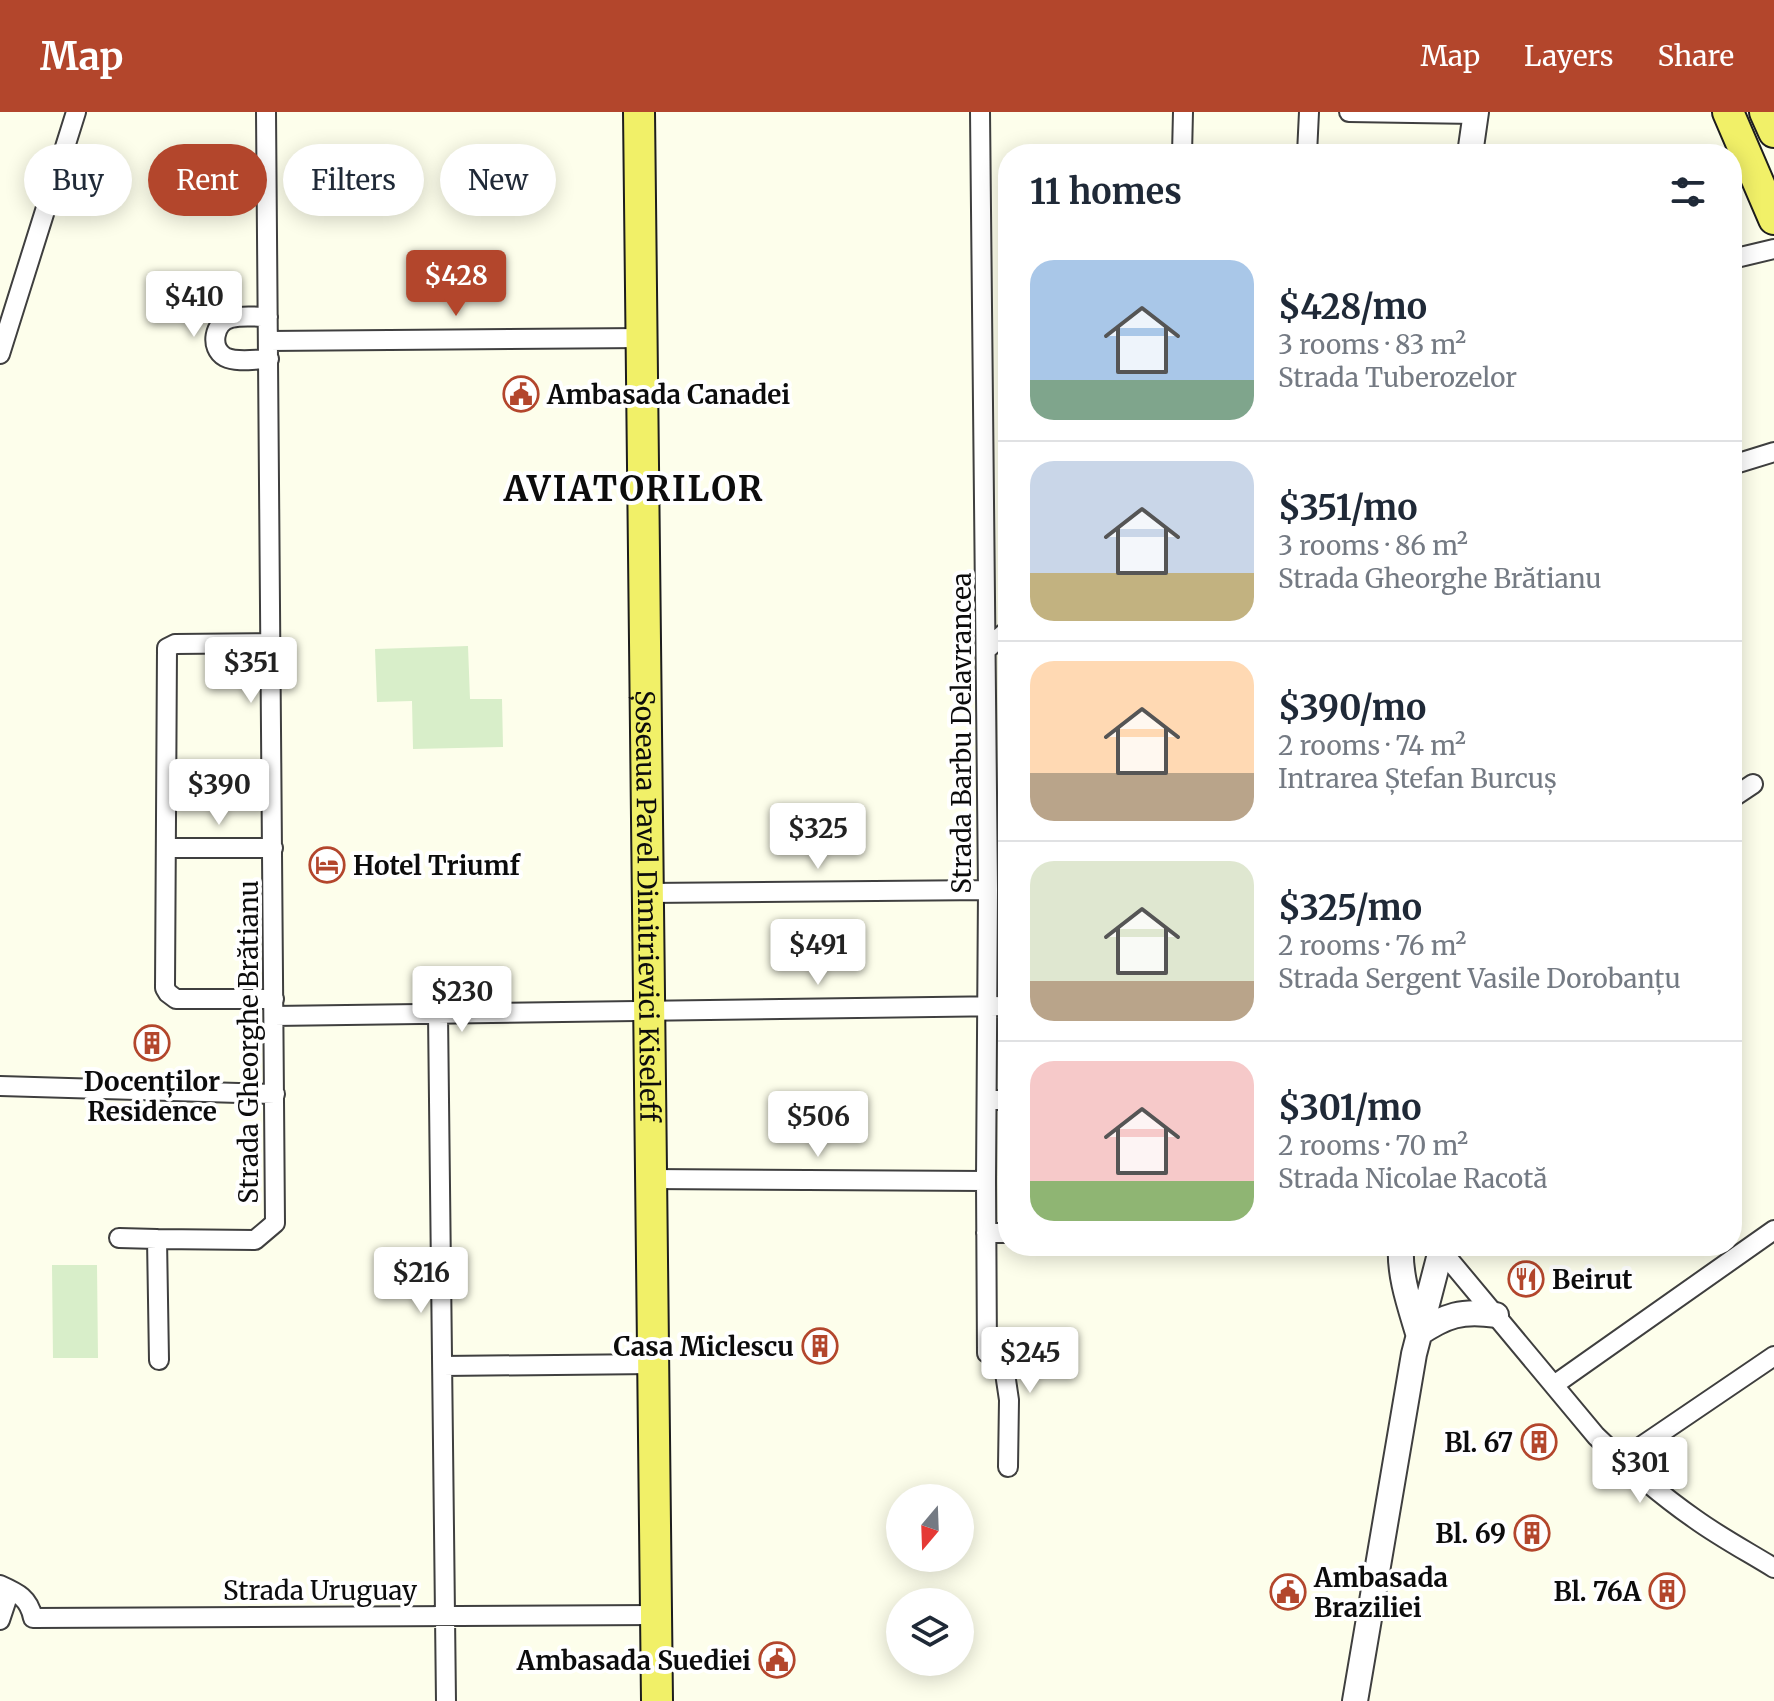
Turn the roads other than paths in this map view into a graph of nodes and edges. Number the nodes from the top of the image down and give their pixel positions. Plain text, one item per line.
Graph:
1 (76, 112) edge
2 (266, 112) edge
3 (639, 112) edge
4 (980, 112) edge
5 (1183, 112) edge
6 (1309, 112) edge
7 (1349, 112) edge
8 (1728, 112) edge
9 (1765, 112) edge
10 (1476, 113) edge
11 (1774, 132) edge
12 (1182, 144) edge
13 (1307, 144) edge
14 (1471, 144) edge
15 (1742, 144) edge
16 (1742, 145) edge
17 (1774, 219) edge
18 (1774, 249) edge
19 (1742, 257) edge
20 (268, 317) junction
21 (643, 338) junction
22 (269, 350) junction
23 (0, 352) edge
24 (1774, 452) edge
25 (1742, 462) edge
26 (998, 639) edge
27 (271, 643) junction
28 (986, 650) junction
29 (1753, 784) dead end
30 (1742, 791) edge
31 (166, 848) junction
32 (273, 848) junction
33 (988, 890) junction
34 (648, 893) junction
35 (987, 1006) junction
36 (998, 1006) edge
37 (274, 1007) junction
38 (649, 1011) junction
39 (438, 1014) junction
40 (0, 1086) edge
41 (275, 1094) junction
42 (987, 1100) junction
43 (998, 1100) edge
44 (651, 1179) junction
45 (986, 1181) junction
46 (1774, 1230) edge
47 (986, 1233) junction
48 (998, 1233) edge
49 (119, 1238) dead end
50 (157, 1239) junction
51 (1742, 1253) edge
52 (1401, 1256) edge
53 (1438, 1256) edge
54 (1447, 1256) edge
55 (1737, 1256) edge
56 (1496, 1315) junction
57 (1418, 1334) junction
58 (1774, 1356) edge
59 (159, 1360) dead end
60 (654, 1364) junction
61 (443, 1366) junction
62 (1554, 1385) junction
63 (1621, 1460) junction
64 (1008, 1467) dead end
65 (1774, 1568) edge
66 (5, 1587) edge
67 (656, 1615) junction
68 (446, 1616) junction
69 (0, 1620) edge
70 (446, 1701) edge
71 (657, 1701) edge
72 (1355, 1701) edge

1 - 23 street
2 - 20 street, Strada Gheorghe Brătianu
3 - 21 main road, Șoseaua Pavel Dimitrievici Kiseleff
4 - 28 street, Strada Barbu Delavrancea
5 - 12 street
6 - 13 street
7 - 10 street
8 - 15 main road
9 - 11 main road
10 - 14 street
16 - 17 main road
18 - 19 street
20 - 22 street, Strada Gheorghe Brătianu
20 - 22 street
21 - 22 street
21 - 34 main road, Șoseaua Pavel Dimitrievici Kiseleff
22 - 27 street, Strada Gheorghe Brătianu
24 - 25 street
26 - 28 street
27 - 31 street
27 - 32 street, Strada Gheorghe Brătianu
28 - 33 street, Strada Barbu Delavrancea
29 - 30 street
31 - 32 street
31 - 37 street
32 - 37 street, Strada Gheorghe Brătianu
33 - 34 street
33 - 35 street, Strada Barbu Delavrancea
34 - 38 main road, Șoseaua Pavel Dimitrievici Kiseleff
35 - 36 street
35 - 38 street
35 - 42 street, Strada Barbu Delavrancea
37 - 39 street
37 - 41 street, Strada Gheorghe Brătianu
38 - 39 street
38 - 44 main road, Șoseaua Pavel Dimitrievici Kiseleff
39 - 61 street
40 - 41 street
41 - 50 street, Strada Gheorghe Brătianu
42 - 43 street
42 - 45 street, Strada Barbu Delavrancea
44 - 45 street
44 - 60 main road, Șoseaua Pavel Dimitrievici Kiseleff
45 - 47 street, Strada Barbu Delavrancea
46 - 51 street
47 - 48 street
47 - 64 street, Strada Barbu Delavrancea
49 - 50 street, Strada Gheorghe Brătianu
50 - 59 street
52 - 57 street
53 - 57 street
54 - 56 street
55 - 62 street
56 - 57 street
56 - 62 street
57 - 72 street
58 - 63 street
60 - 61 street
60 - 67 main road, Șoseaua Pavel Dimitrievici Kiseleff
61 - 68 street
62 - 63 street
63 - 65 street
66 - 68 street, Strada Uruguay
66 - 69 street
67 - 68 street, Strada Uruguay
67 - 71 main road, Șoseaua Pavel Dimitrievici Kiseleff
68 - 70 street

